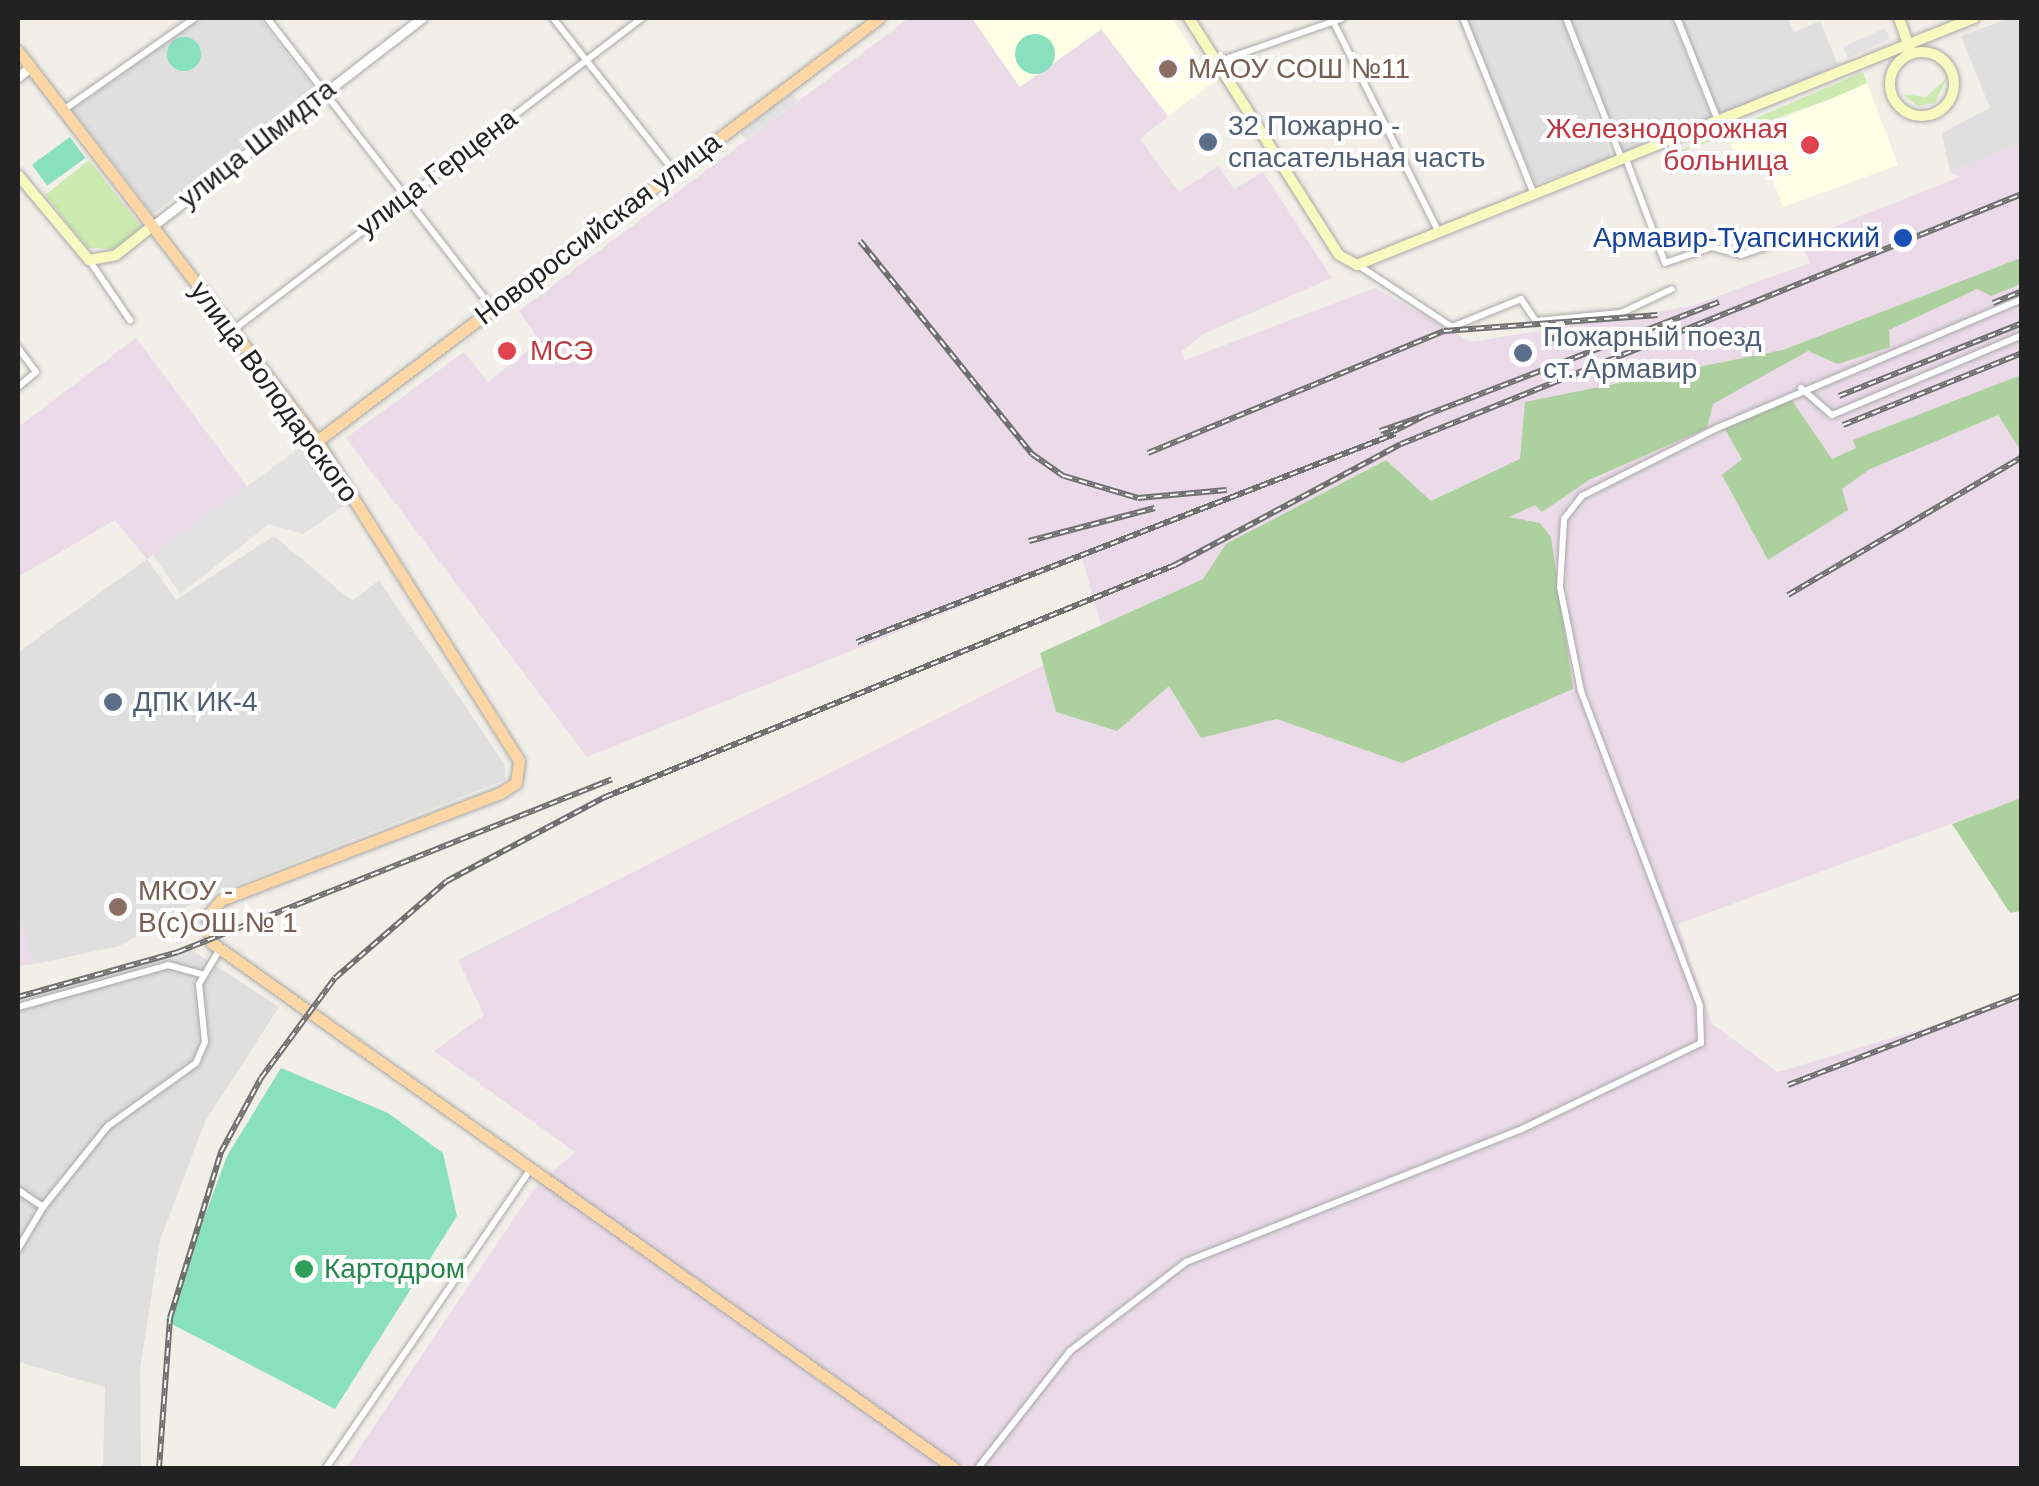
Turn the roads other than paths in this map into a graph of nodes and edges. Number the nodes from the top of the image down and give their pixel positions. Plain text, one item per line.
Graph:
1 (195, 18) edge
2 (267, 18) edge
3 (422, 18) edge
4 (554, 18) edge
5 (642, 18) edge
6 (879, 18) edge
7 (1189, 18) edge
8 (1342, 18) edge
9 (1463, 18) edge
10 (1566, 18) edge
11 (1677, 18) edge
12 (1899, 18) edge
13 (1974, 18) edge
14 (1333, 21) junction
15 (861, 22) edge
16 (1910, 49) junction
17 (18, 51) edge
18 (587, 59) junction
19 (1218, 62) junction
20 (29, 68) junction
21 (18, 77) edge
22 (323, 90) junction
23 (61, 111) junction
24 (1719, 124) junction
25 (1624, 160) junction
26 (674, 171) junction
27 (18, 176) edge
28 (408, 196) junction
29 (1534, 196) junction
30 (150, 228) junction
31 (1439, 234) junction
32 (1779, 242) dead end
33 (89, 260) junction
34 (1357, 264) junction
35 (1672, 289) dead end
36 (2022, 299) edge
37 (494, 309) junction
38 (130, 320) dead end
39 (233, 330) junction
40 (2022, 335) edge
41 (18, 348) edge
42 (18, 387) edge
43 (1801, 388) junction
44 (316, 441) junction
45 (218, 952) junction
46 (201, 974) junction
47 (18, 1007) edge
48 (530, 1170) junction
49 (18, 1190) edge
50 (43, 1207) junction
51 (18, 1249) edge
52 (326, 1468) edge
53 (954, 1468) edge
54 (978, 1468) edge

1 - 23 street
2 - 22 street
3 - 22 street, улица Шмидта
4 - 18 street
5 - 18 street, улица Герцена
6 - 15 main road, Новороссийская улица
7 - 19 main road
8 - 14 street
9 - 29 street
10 - 25 street
11 - 24 street
12 - 16 main road
13 - 16 main road
14 - 19 street
14 - 31 street
15 - 26 main road, Новороссийская улица
16 - 16 main road
16 - 24 main road
17 - 20 main road, улица Володарского
18 - 26 street
18 - 28 street, улица Герцена
19 - 34 main road
20 - 21 street
20 - 23 main road, улица Володарского
22 - 28 street
22 - 30 street, улица Шмидта
23 - 30 main road, улица Володарского
24 - 25 main road
25 - 29 main road
25 - 32 street
26 - 37 main road, Новороссийская улица
27 - 33 main road
28 - 37 street
28 - 39 street, улица Герцена
29 - 31 main road
30 - 33 main road, улица Шмидта
30 - 39 main road, улица Володарского
31 - 34 main road
33 - 38 street
34 - 35 street
36 - 43 street
37 - 44 main road, Новороссийская улица
39 - 44 main road, улица Володарского
40 - 43 street
41 - 42 street
43 - 54 street
44 - 45 main road, улица Володарского
45 - 46 street
45 - 48 main road
46 - 47 street
46 - 50 street
48 - 52 street
48 - 53 main road
49 - 50 street
50 - 51 street

